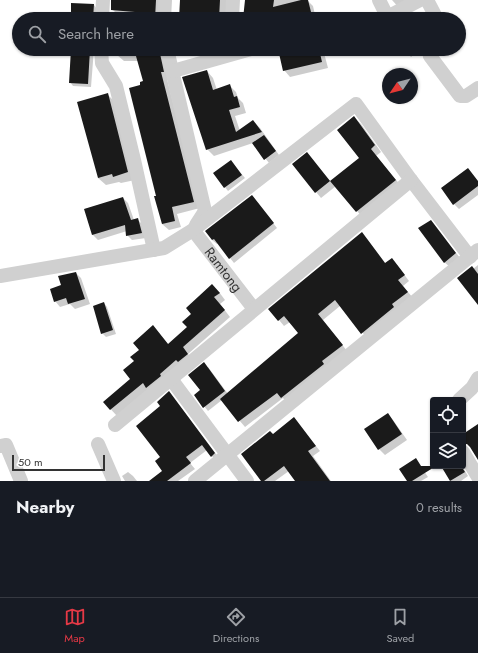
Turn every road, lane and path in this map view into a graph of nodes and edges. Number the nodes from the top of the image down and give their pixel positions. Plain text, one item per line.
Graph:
1 (104, 0) edge
2 (165, 0) edge
3 (233, 0) edge
4 (379, 0) edge
5 (427, 1) edge
6 (103, 12) edge
7 (164, 12) edge
8 (232, 12) edge
9 (385, 12) edge
10 (397, 12) edge
11 (433, 12) edge
12 (102, 56) edge
13 (169, 56) edge
14 (224, 56) edge
15 (430, 56) edge
16 (173, 71) junction
17 (478, 88) edge
18 (411, 180) junction
19 (193, 230) junction
20 (154, 250) junction
21 (474, 254) edge
22 (0, 276) edge
23 (254, 309) junction
24 (478, 378) edge
25 (171, 379) junction
26 (462, 397) edge
27 (115, 425) dead end
28 (98, 444) dead end
29 (0, 446) edge
30 (229, 455) junction
31 (466, 457) edge
32 (478, 477) edge
33 (21, 481) edge
34 (114, 481) edge
35 (195, 481) edge
36 (247, 481) edge

1 - 6 street
2 - 7 street
3 - 8 street
4 - 9 street
5 - 10 street
5 - 11 street
12 - 20 street
13 - 16 street
14 - 16 street
15 - 17 street
16 - 19 street
18 - 19 street
18 - 21 street
18 - 23 street
19 - 20 street
19 - 23 street, Ramtong
20 - 22 street
21 - 30 street
23 - 25 street
24 - 26 street
25 - 27 street
25 - 30 street
28 - 34 street
29 - 33 street
30 - 35 street
30 - 36 street
31 - 32 street

